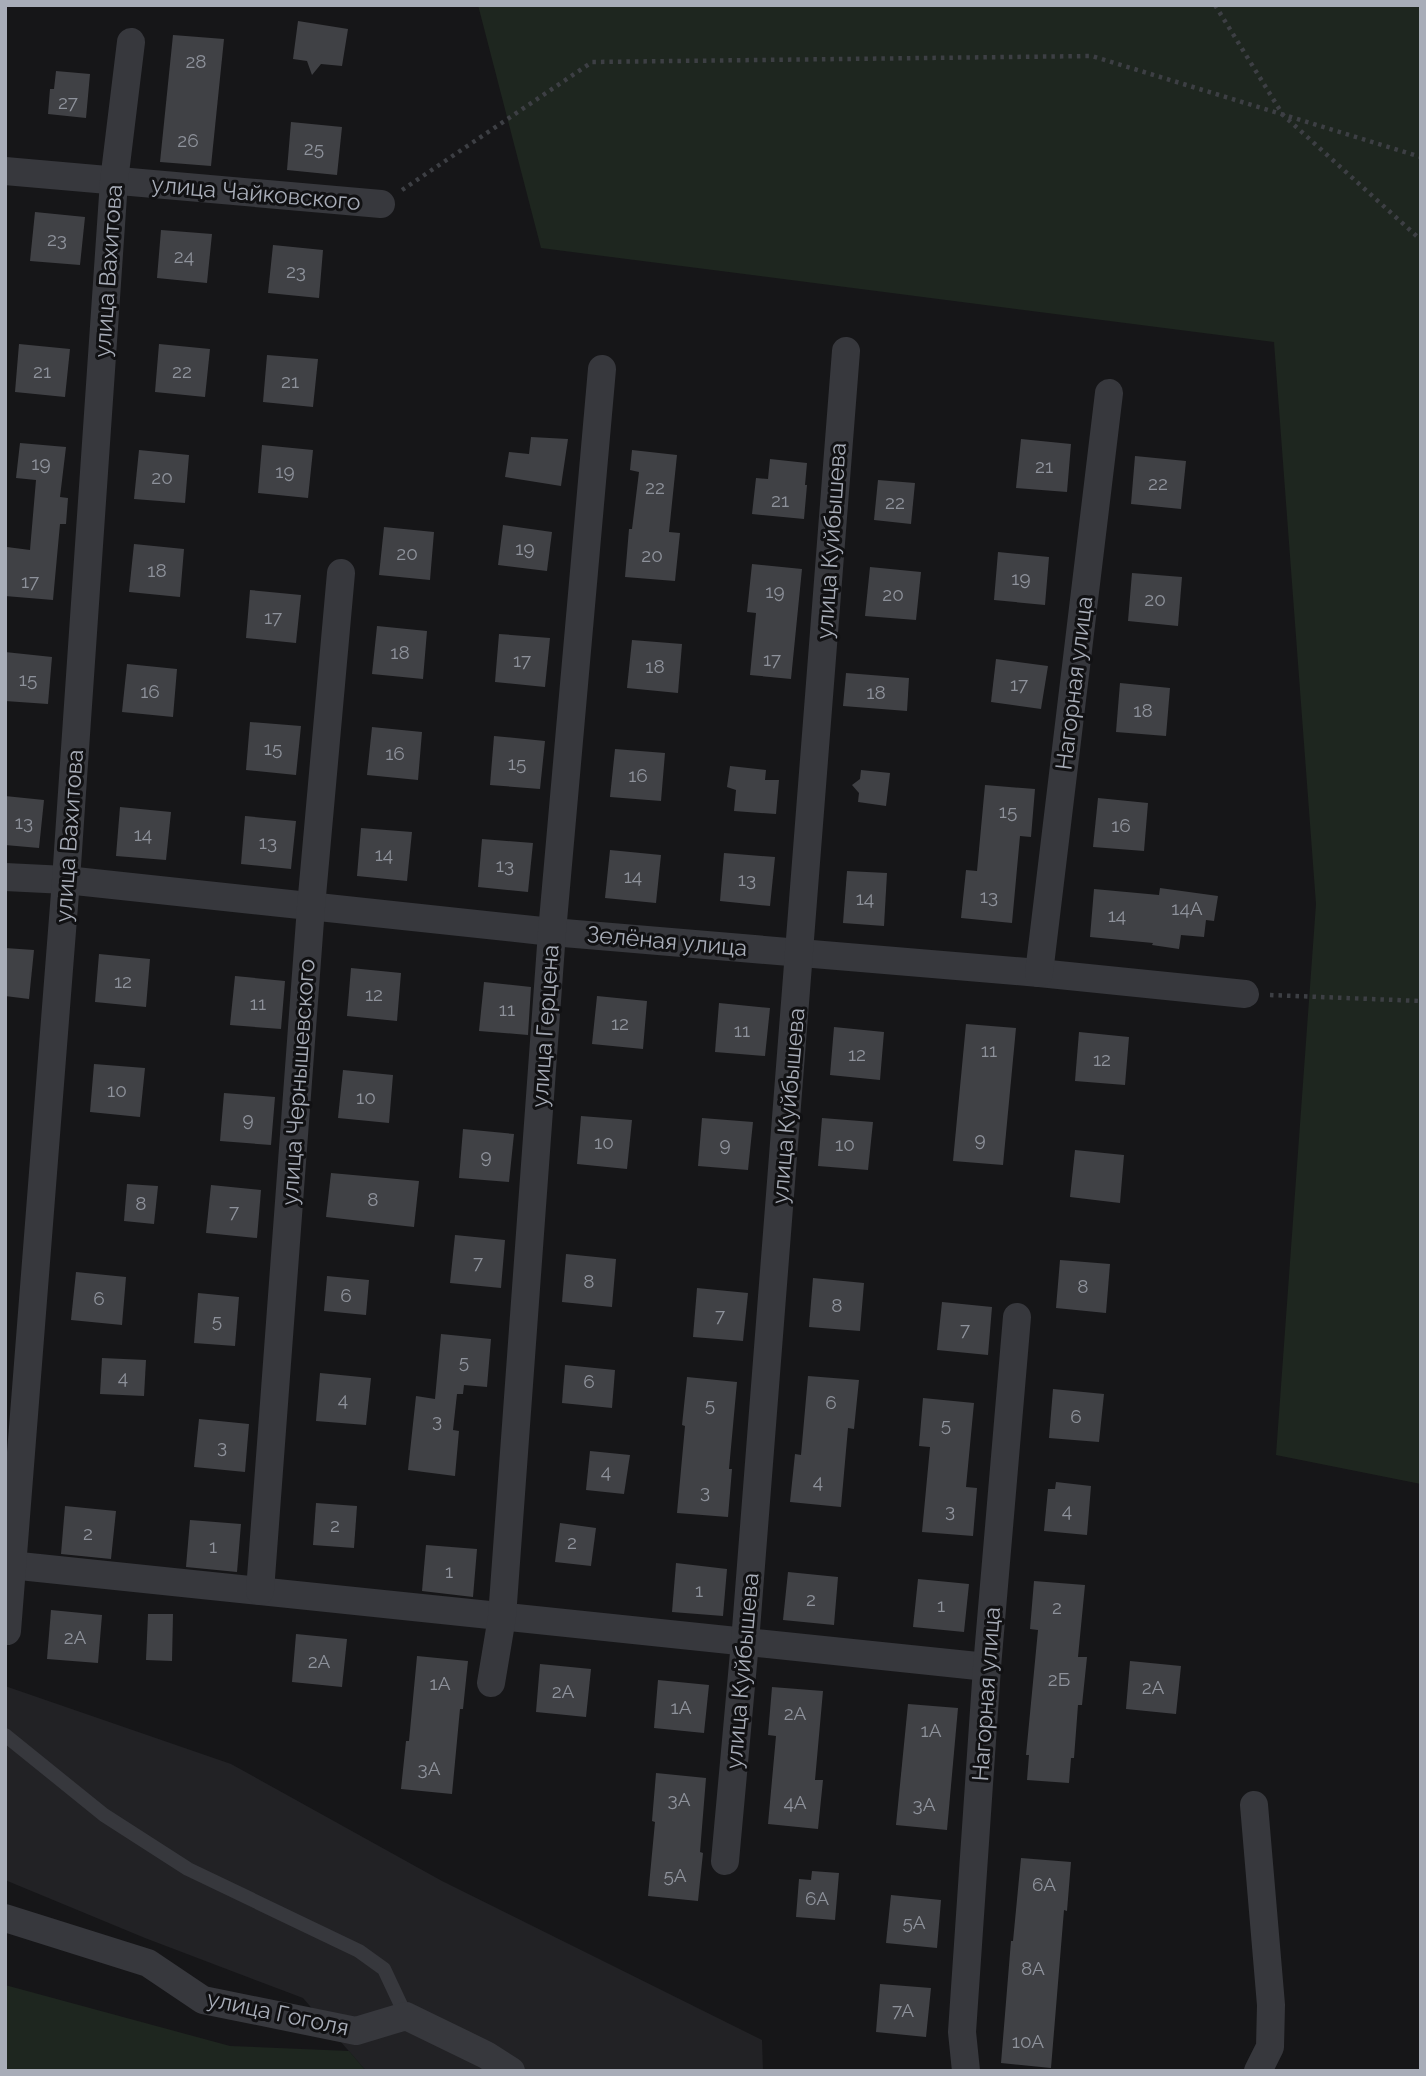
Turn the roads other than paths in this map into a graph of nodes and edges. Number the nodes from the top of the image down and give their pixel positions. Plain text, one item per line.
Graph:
1 (131, 42) dead end
2 (5, 171) edge
3 (114, 181) junction
4 (381, 204) road end
5 (846, 351) dead end
6 (602, 369) dead end
7 (1110, 393) dead end
8 (341, 573) dead end
9 (5, 877) edge
10 (66, 880) junction
11 (310, 907) junction
12 (552, 932) junction
13 (800, 953) junction
14 (1039, 973) junction
15 (1245, 994) road end
16 (1017, 1317) dead end
17 (10, 1565) junction
18 (260, 1591) junction
19 (502, 1617) junction
20 (7, 1631) edge
21 (745, 1642) junction
22 (987, 1667) junction
23 (491, 1683) dead end
24 (5, 1734) edge
25 (1254, 1805) dead end
26 (724, 1861) dead end
27 (5, 1918) edge
28 (406, 2016) junction
29 (511, 2071) edge
30 (966, 2071) edge
31 (1258, 2071) edge

1 - 3 street, улица Вахитова
2 - 3 street, улица Чайковского
3 - 4 street, улица Чайковского
3 - 10 street, улица Вахитова
5 - 13 street, улица Куйбышева
6 - 12 street, улица Герцена
7 - 14 street, Нагорная улица
8 - 11 street, улица Чернышевского
9 - 10 street, Зелёная улица
10 - 11 street, Зелёная улица
10 - 17 street, улица Вахитова
11 - 12 street, Зелёная улица
11 - 18 street, улица Чернышевского
12 - 13 street, Зелёная улица
12 - 19 street, улица Герцена
13 - 14 street, Зелёная улица
13 - 21 street, улица Куйбышева
14 - 15 street, Зелёная улица
16 - 22 street, Нагорная улица
17 - 18 street
17 - 20 street, улица Вахитова
18 - 19 street
19 - 21 street
19 - 23 street, улица Герцена
21 - 22 street
21 - 26 street, улица Куйбышева
22 - 30 street, Нагорная улица
24 - 28 lane
25 - 31 street
27 - 28 street, улица Гоголя
28 - 29 street

